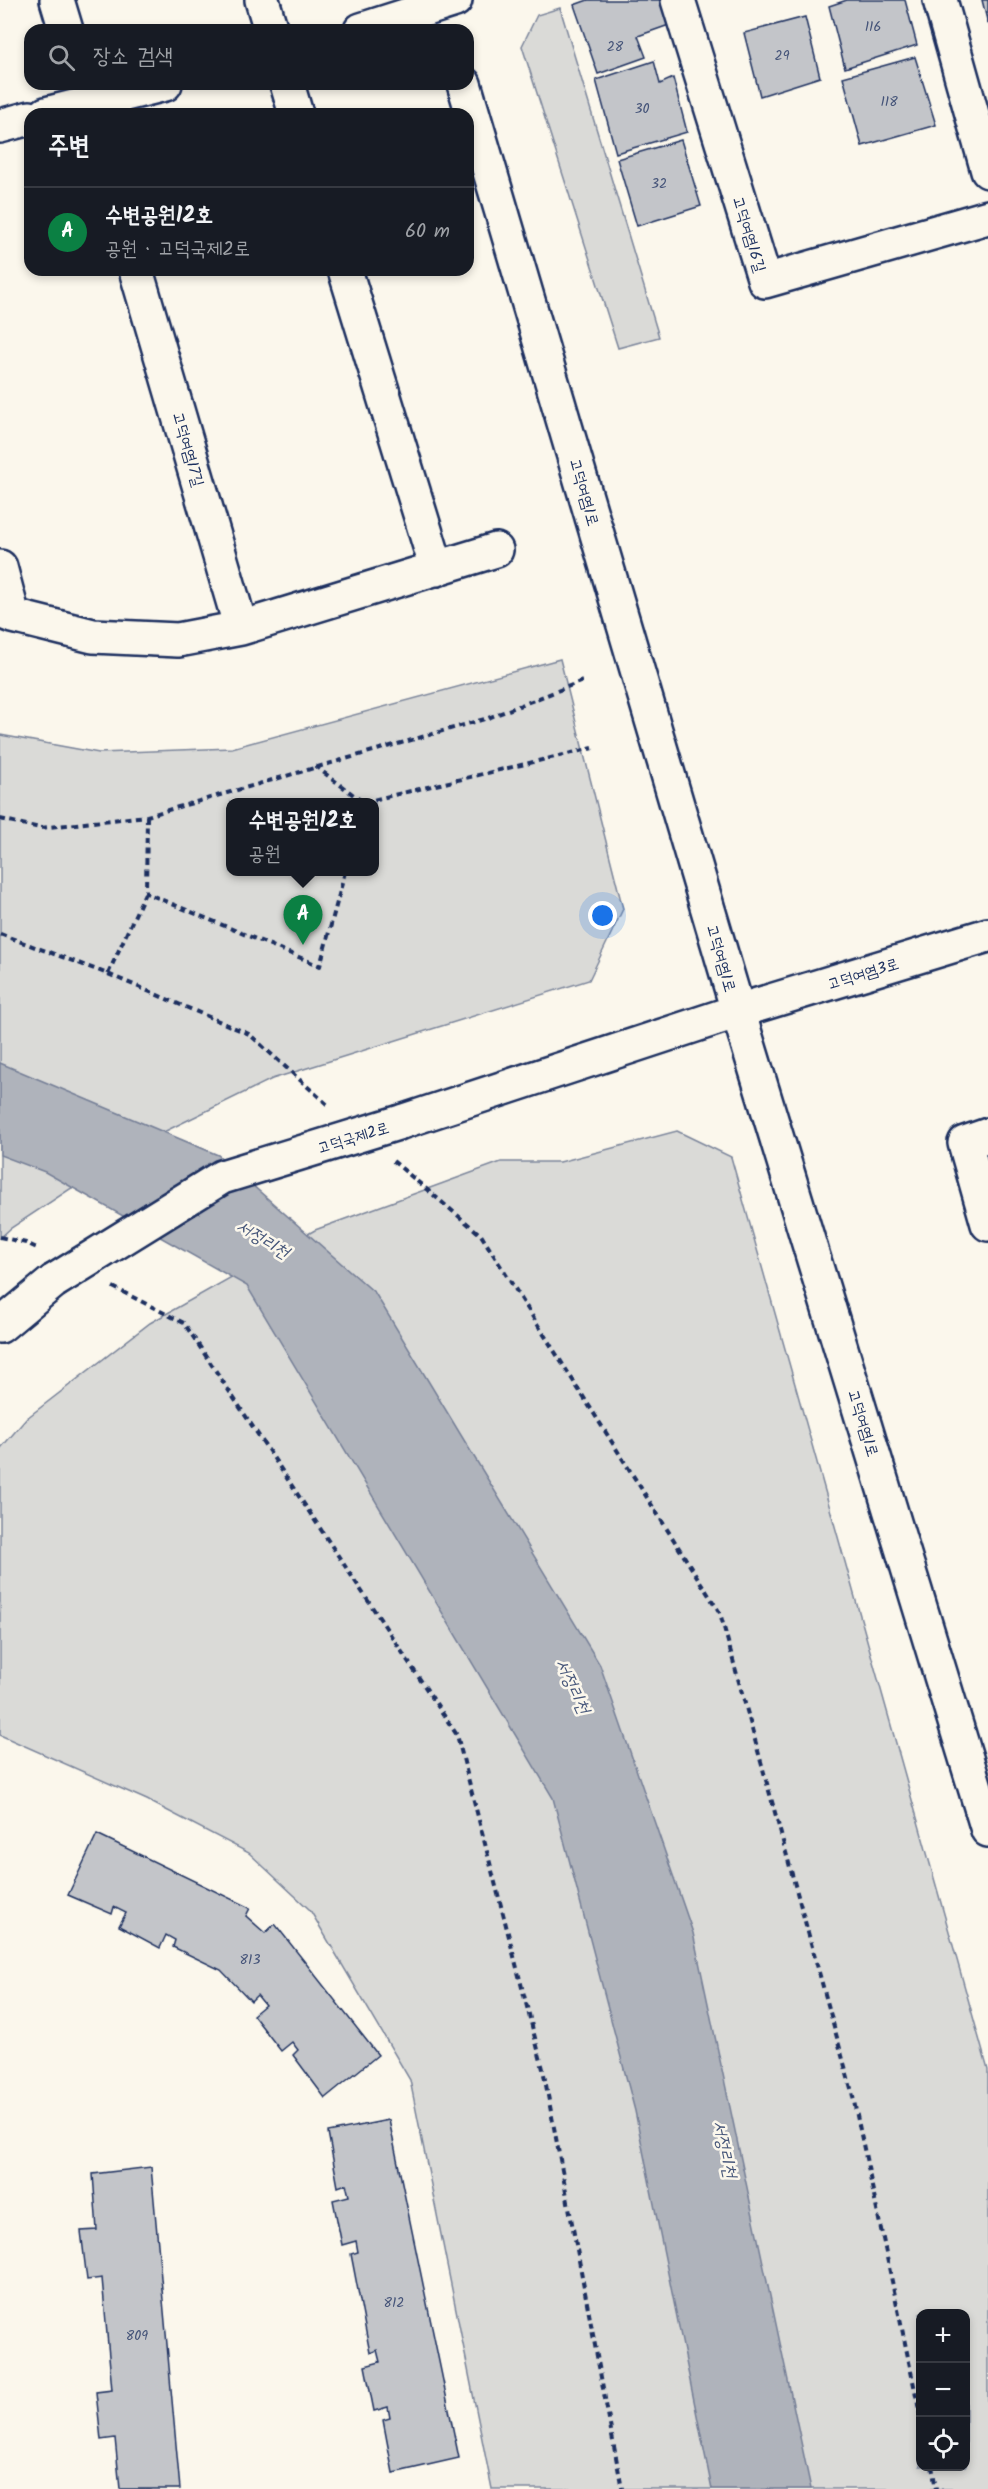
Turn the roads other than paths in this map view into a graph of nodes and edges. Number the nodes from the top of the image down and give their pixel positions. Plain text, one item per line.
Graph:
1 (57, 0) edge
2 (262, 0) edge
3 (678, 0) edge
4 (940, 0) edge
5 (446, 9) edge
6 (64, 24) edge
7 (269, 24) edge
8 (385, 24) edge
9 (135, 90) edge
10 (289, 90) edge
11 (466, 90) edge
12 (86, 100) edge
13 (63, 108) edge
14 (294, 108) edge
15 (471, 108) edge
16 (474, 118) edge
17 (24, 120) edge
18 (0, 126) edge
19 (988, 171) edge
20 (988, 217) edge
21 (138, 276) edge
22 (347, 276) edge
23 (496, 550) dead end
24 (0, 567) edge
25 (437, 569) junction
26 (7, 614) edge
27 (241, 628) junction
28 (988, 934) edge
29 (738, 1011) junction
30 (988, 1135) edge
31 (988, 1224) edge
32 (0, 1326) edge
33 (988, 1830) edge

1 - 6 street
2 - 7 street
3 - 20 street, 고덕여염16길
4 - 19 street
5 - 8 street
9 - 12 street
10 - 14 street
11 - 15 street, 고덕여염1로
12 - 13 street
16 - 29 street, 고덕여염1로
17 - 18 street
21 - 27 street, 고덕여염17길
22 - 25 street
23 - 25 street
24 - 26 street
25 - 27 street
26 - 27 street
28 - 29 street, 고덕여염3로
29 - 32 street, 고덕국제2로, bridge
29 - 33 street, 고덕여염1로
30 - 31 street

